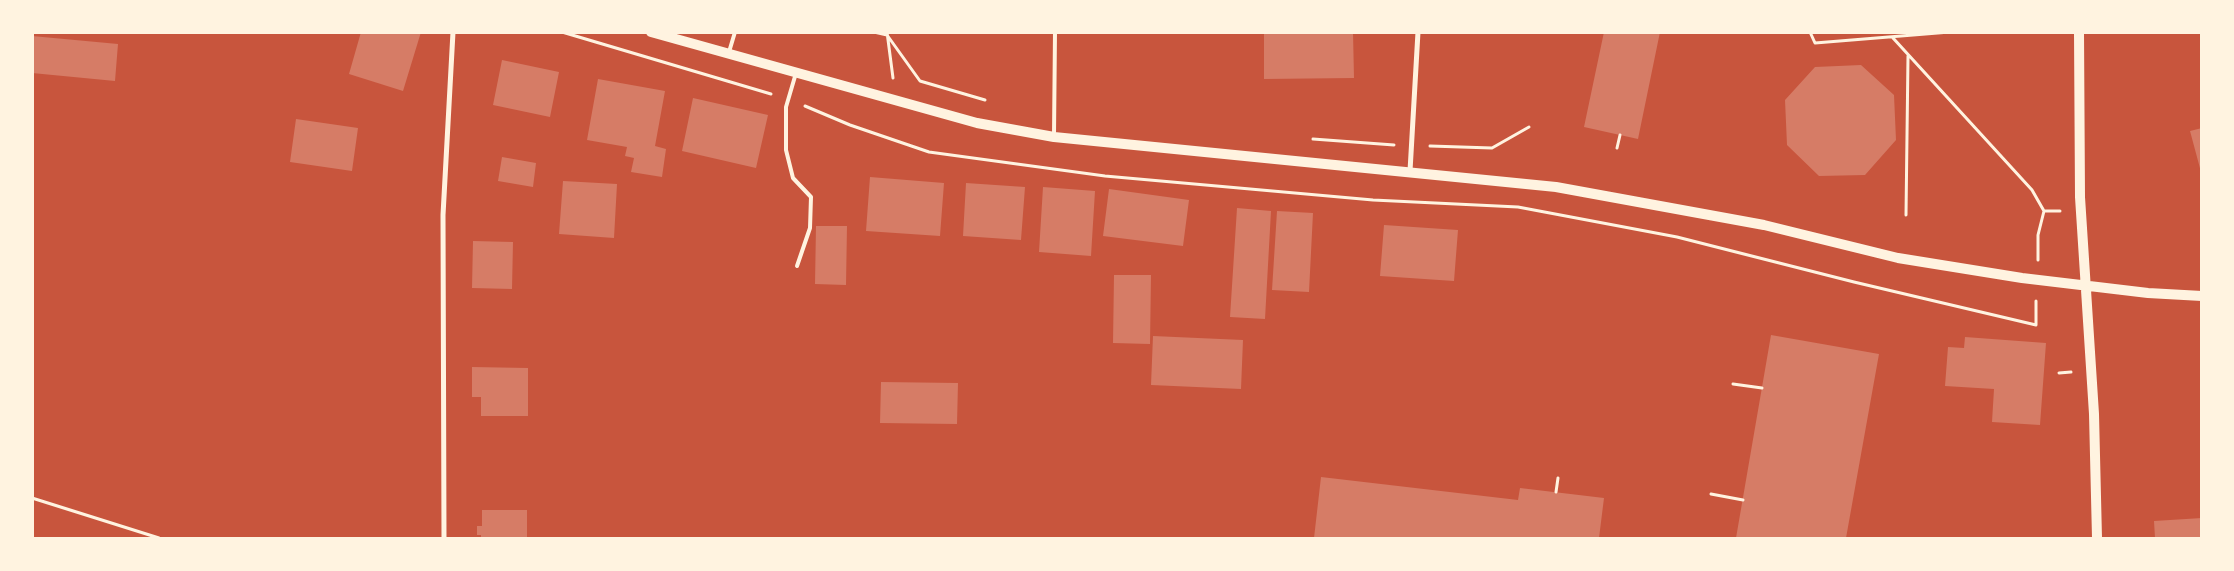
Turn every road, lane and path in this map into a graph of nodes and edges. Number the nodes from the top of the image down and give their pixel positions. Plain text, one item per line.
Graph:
1 (453, 32) edge
2 (562, 32) edge
3 (651, 32) edge
4 (735, 32) edge
5 (874, 32) edge
6 (1055, 32) edge
7 (1418, 32) edge
8 (1810, 32) edge
9 (1950, 32) edge
10 (2079, 32) edge
11 (887, 34) edge
12 (1893, 38) junction
13 (728, 52) junction
14 (1908, 55) junction
15 (796, 73) junction
16 (788, 99) junction
17 (896, 101) junction
18 (987, 101) dead end
19 (1529, 127) dead end
20 (1620, 135) dead end
21 (1054, 137) junction
22 (1312, 139) dead end
23 (1412, 146) junction
24 (1617, 148) dead end
25 (1410, 171) junction
26 (1906, 215) dead end
27 (797, 266) dead end
28 (2037, 280) junction
29 (2086, 286) junction
30 (2202, 296) edge
31 (2036, 325) dead end
32 (1732, 384) dead end
33 (1762, 388) dead end
34 (1558, 478) dead end
35 (1556, 492) dead end
36 (1711, 494) dead end
37 (32, 498) edge
38 (1743, 500) dead end
39 (160, 538) edge
40 (444, 538) edge
41 (2097, 538) edge

1 - 40 street
2 - 16 path
3 - 13 main road
4 - 13 lane
5 - 11 path
6 - 21 lane
7 - 23 street
8 - 12 path
9 - 12 path
10 - 29 main road
11 - 17 path
11 - 18 path
12 - 14 path
13 - 15 main road
14 - 26 path
14 - 28 path
15 - 16 lane
15 - 17 main road
16 - 27 lane
16 - 31 path
17 - 21 main road
19 - 23 path
20 - 24 path
21 - 25 main road
22 - 23 path
23 - 25 street
25 - 28 main road
28 - 29 main road
29 - 30 main road
29 - 41 main road
32 - 33 path
34 - 35 path
36 - 38 path
37 - 39 path

